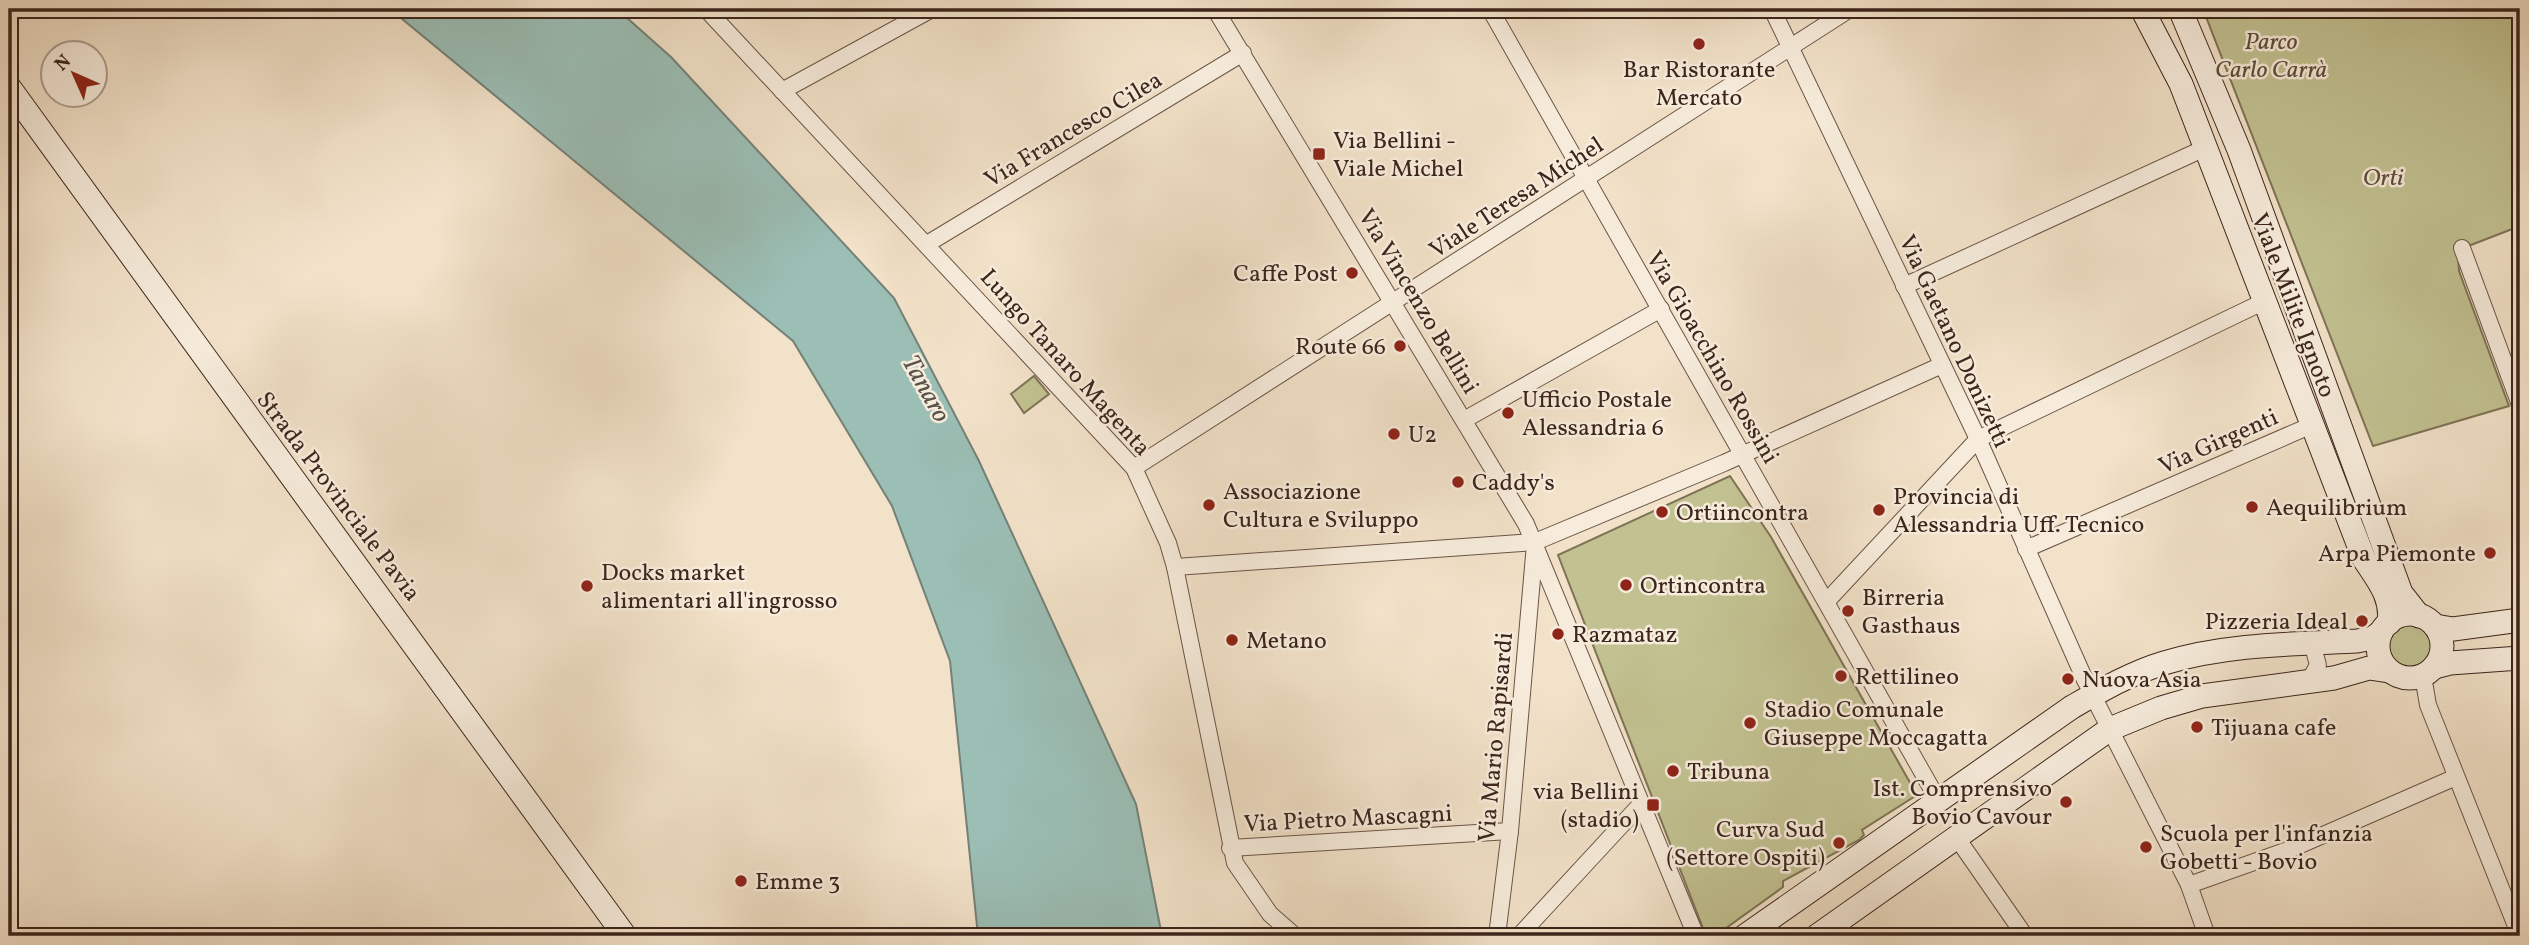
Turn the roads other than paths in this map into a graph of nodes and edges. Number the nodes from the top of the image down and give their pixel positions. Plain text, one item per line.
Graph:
1 (706, 9) edge
2 (932, 9) edge
3 (1215, 9) edge
4 (1490, 9) edge
5 (1772, 9) edge
6 (1850, 9) edge
7 (2142, 9) edge
8 (2180, 9) edge
9 (1791, 47) junction
10 (1243, 54) junction
11 (9, 88) edge
12 (782, 91) junction
13 (2205, 148) junction
14 (1585, 180) junction
15 (927, 244) junction
16 (2462, 248) dead end
17 (1904, 286) junction
18 (1393, 302) junction
19 (2265, 302) junction
20 (1661, 309) junction
21 (1942, 365) junction
22 (2520, 404) edge
23 (1464, 420) junction
24 (2312, 425) junction
25 (1978, 439) junction
26 (1742, 455) junction
27 (1134, 468) junction
28 (1535, 542) junction
29 (2026, 549) junction
30 (1175, 567) junction
31 (1827, 601) junction
32 (2520, 620) edge
33 (2427, 621) junction
34 (2385, 627) junction
35 (2312, 643) junction
36 (2520, 658) edge
37 (2389, 671) junction
38 (2428, 671) junction
39 (2309, 681) junction
40 (2093, 695) junction
41 (2110, 730) junction
42 (2456, 777) junction
43 (1938, 800) junction
44 (1641, 804) junction
45 (1510, 831) junction
46 (1956, 838) junction
47 (1230, 848) junction
48 (2189, 885) junction
49 (2204, 935) edge
50 (625, 936) edge
51 (1295, 936) edge
52 (1497, 936) edge
53 (1519, 936) edge
54 (1696, 936) edge
55 (1745, 936) edge
56 (1817, 936) edge
57 (2025, 936) edge
58 (2520, 936) edge

1 - 12 street, Lungo Tanaro Magenta
2 - 12 street
3 - 10 street, Via Vincenzo Bellini
4 - 14 street, Via Gioacchino Rossini
5 - 9 street, Via Gaetano Donizetti
6 - 9 street, Viale Teresa Michel
7 - 13 main road, Viale Milite Ignoto
8 - 33 main road, Viale Milite Ignoto
9 - 14 street, Viale Teresa Michel
9 - 17 street, Via Gaetano Donizetti
10 - 15 street, Via Francesco Cilea
10 - 18 street, Via Vincenzo Bellini
11 - 50 main road, Strada Provinciale Pavia
12 - 15 street, Lungo Tanaro Magenta
13 - 17 street
13 - 19 main road, Viale Milite Ignoto
14 - 18 street, Viale Teresa Michel
14 - 20 street, Via Gioacchino Rossini
15 - 27 street, Lungo Tanaro Magenta
16 - 22 street
17 - 21 street, Via Gaetano Donizetti
18 - 23 street, Via Vincenzo Bellini
18 - 27 street, Viale Teresa Michel
19 - 24 main road, Viale Milite Ignoto
19 - 25 street
20 - 23 street
20 - 26 street, Via Gioacchino Rossini
21 - 25 street, Via Gaetano Donizetti
21 - 26 street
23 - 28 street, Via Vincenzo Bellini
24 - 29 street, Via Girgenti
24 - 34 main road, Viale Milite Ignoto
25 - 29 street, Via Gaetano Donizetti
25 - 31 street
26 - 28 street
26 - 31 street, Via Gioacchino Rossini
27 - 30 street, Lungo Tanaro Magenta
28 - 30 street
28 - 44 street, Via Vincenzo Bellini
28 - 45 street, Via Mario Rapisardi
29 - 40 street, Via Gaetano Donizetti
30 - 47 street, Lungo Tanaro Magenta
31 - 43 street, Via Gioacchino Rossini
32 - 33 main road
33 - 34 main road
33 - 38 main road
34 - 35 main road
34 - 37 main road
35 - 39 street
35 - 40 main road
36 - 38 main road
37 - 38 main road
37 - 39 main road
38 - 42 street
39 - 41 main road
40 - 41 street, Via Gaetano Donizetti
40 - 43 main road
41 - 46 main road
41 - 48 street, Via Gaetano Donizetti
42 - 48 street
42 - 58 street
43 - 55 main road
44 - 53 street
44 - 54 street, Via Vincenzo Bellini
45 - 47 street, Via Pietro Mascagni
45 - 52 street, Via Mario Rapisardi
46 - 56 main road
46 - 57 street
47 - 51 street, Lungo Tanaro Magenta
48 - 49 street, Via Gaetano Donizetti

